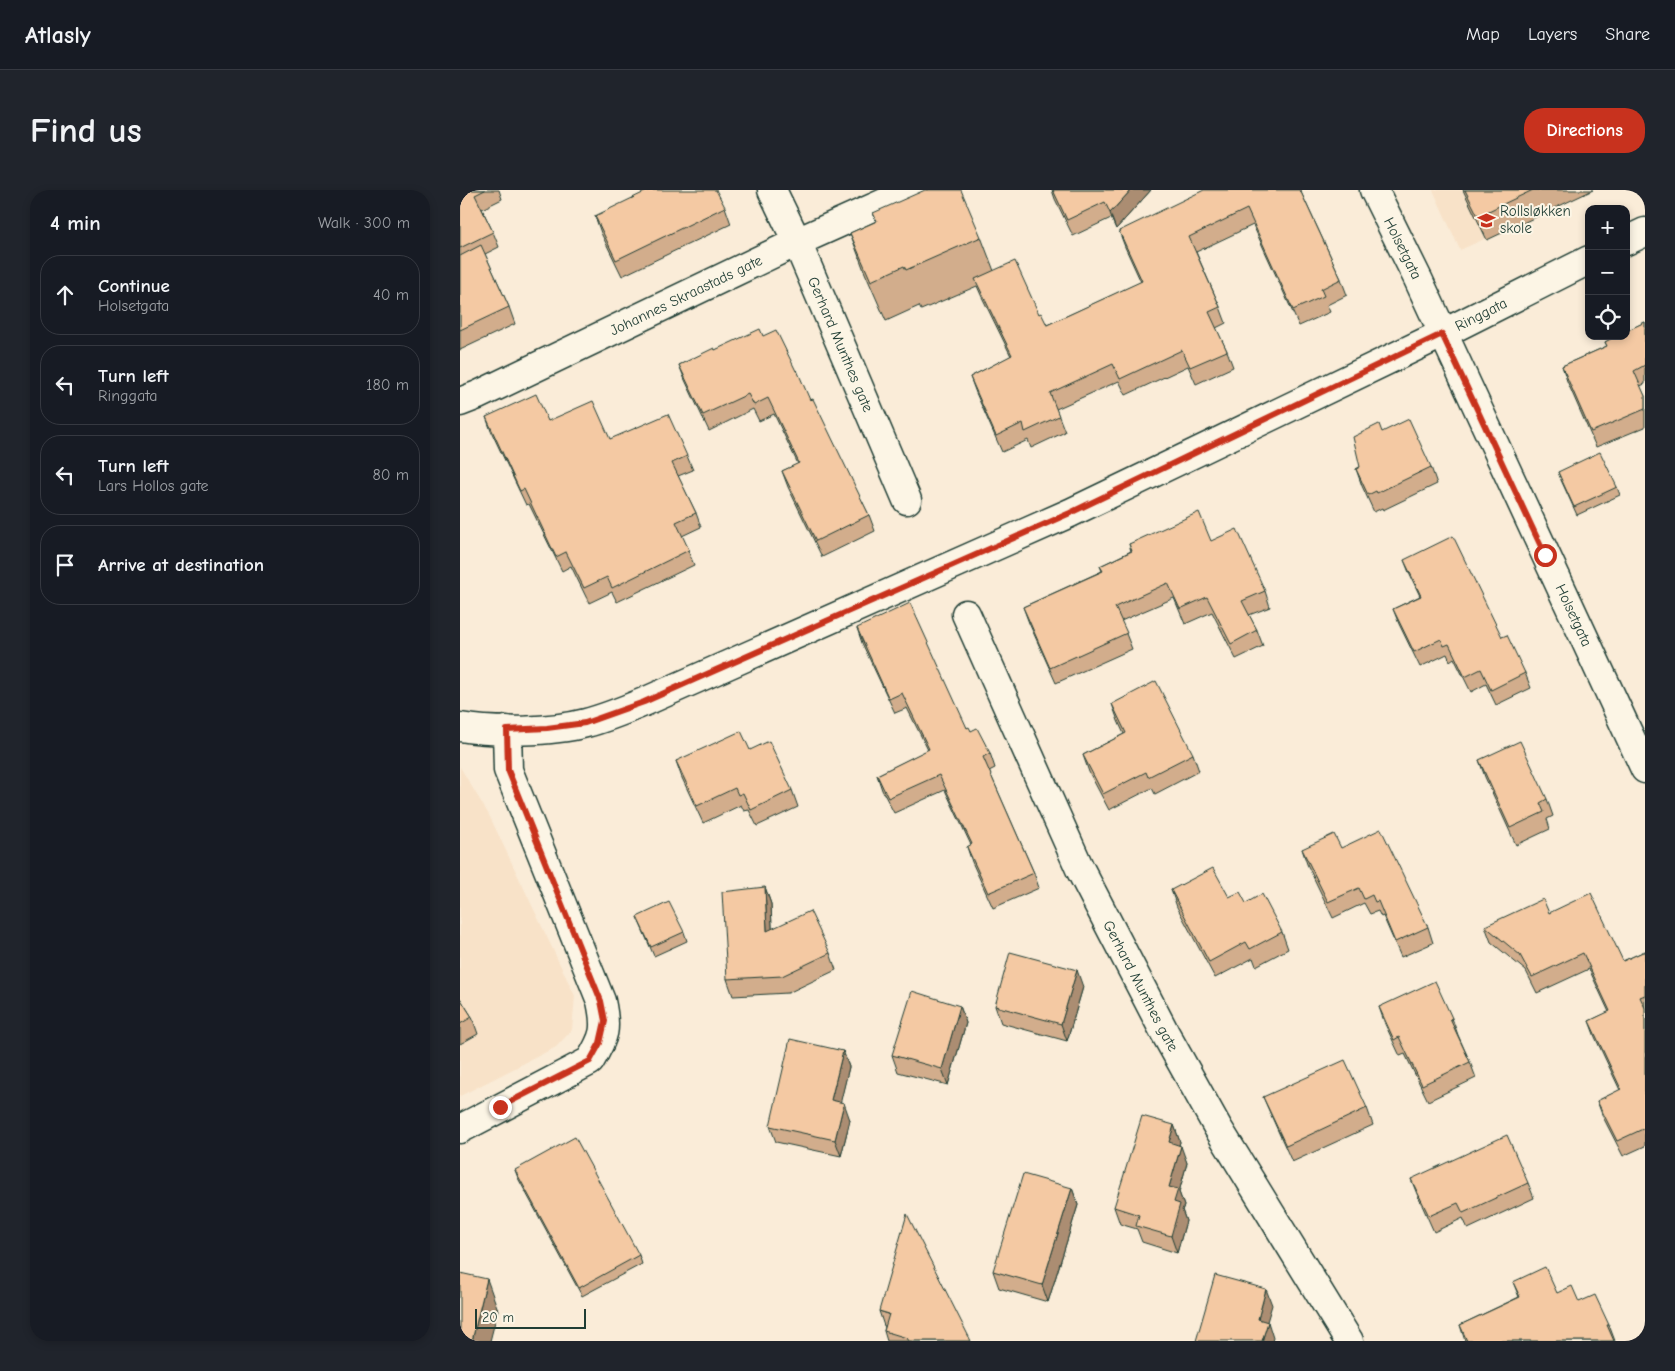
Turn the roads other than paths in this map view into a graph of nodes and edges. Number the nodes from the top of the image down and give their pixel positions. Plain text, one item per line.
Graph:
1 (772, 190) edge
2 (913, 190) edge
3 (1374, 190) edge
4 (1645, 232) edge
5 (1630, 239) edge
6 (797, 242) junction
7 (1585, 262) edge
8 (1442, 334) junction
9 (460, 402) edge
10 (907, 500) dead end
11 (966, 614) dead end
12 (460, 727) edge
13 (507, 730) junction
14 (1645, 769) edge
15 (460, 1129) edge
16 (1349, 1341) edge

1 - 6 street, Gerhard Munthes gate
2 - 6 street, Johannes Skraastads gate
3 - 8 street, Holsetgata
4 - 5 street
6 - 9 street, Johannes Skraastads gate
6 - 10 street, Gerhard Munthes gate
7 - 8 street, Ringgata
8 - 13 street, Ringgata
8 - 14 street, Holsetgata
11 - 16 street, Gerhard Munthes gate
12 - 13 street, Ringgata
13 - 15 street

